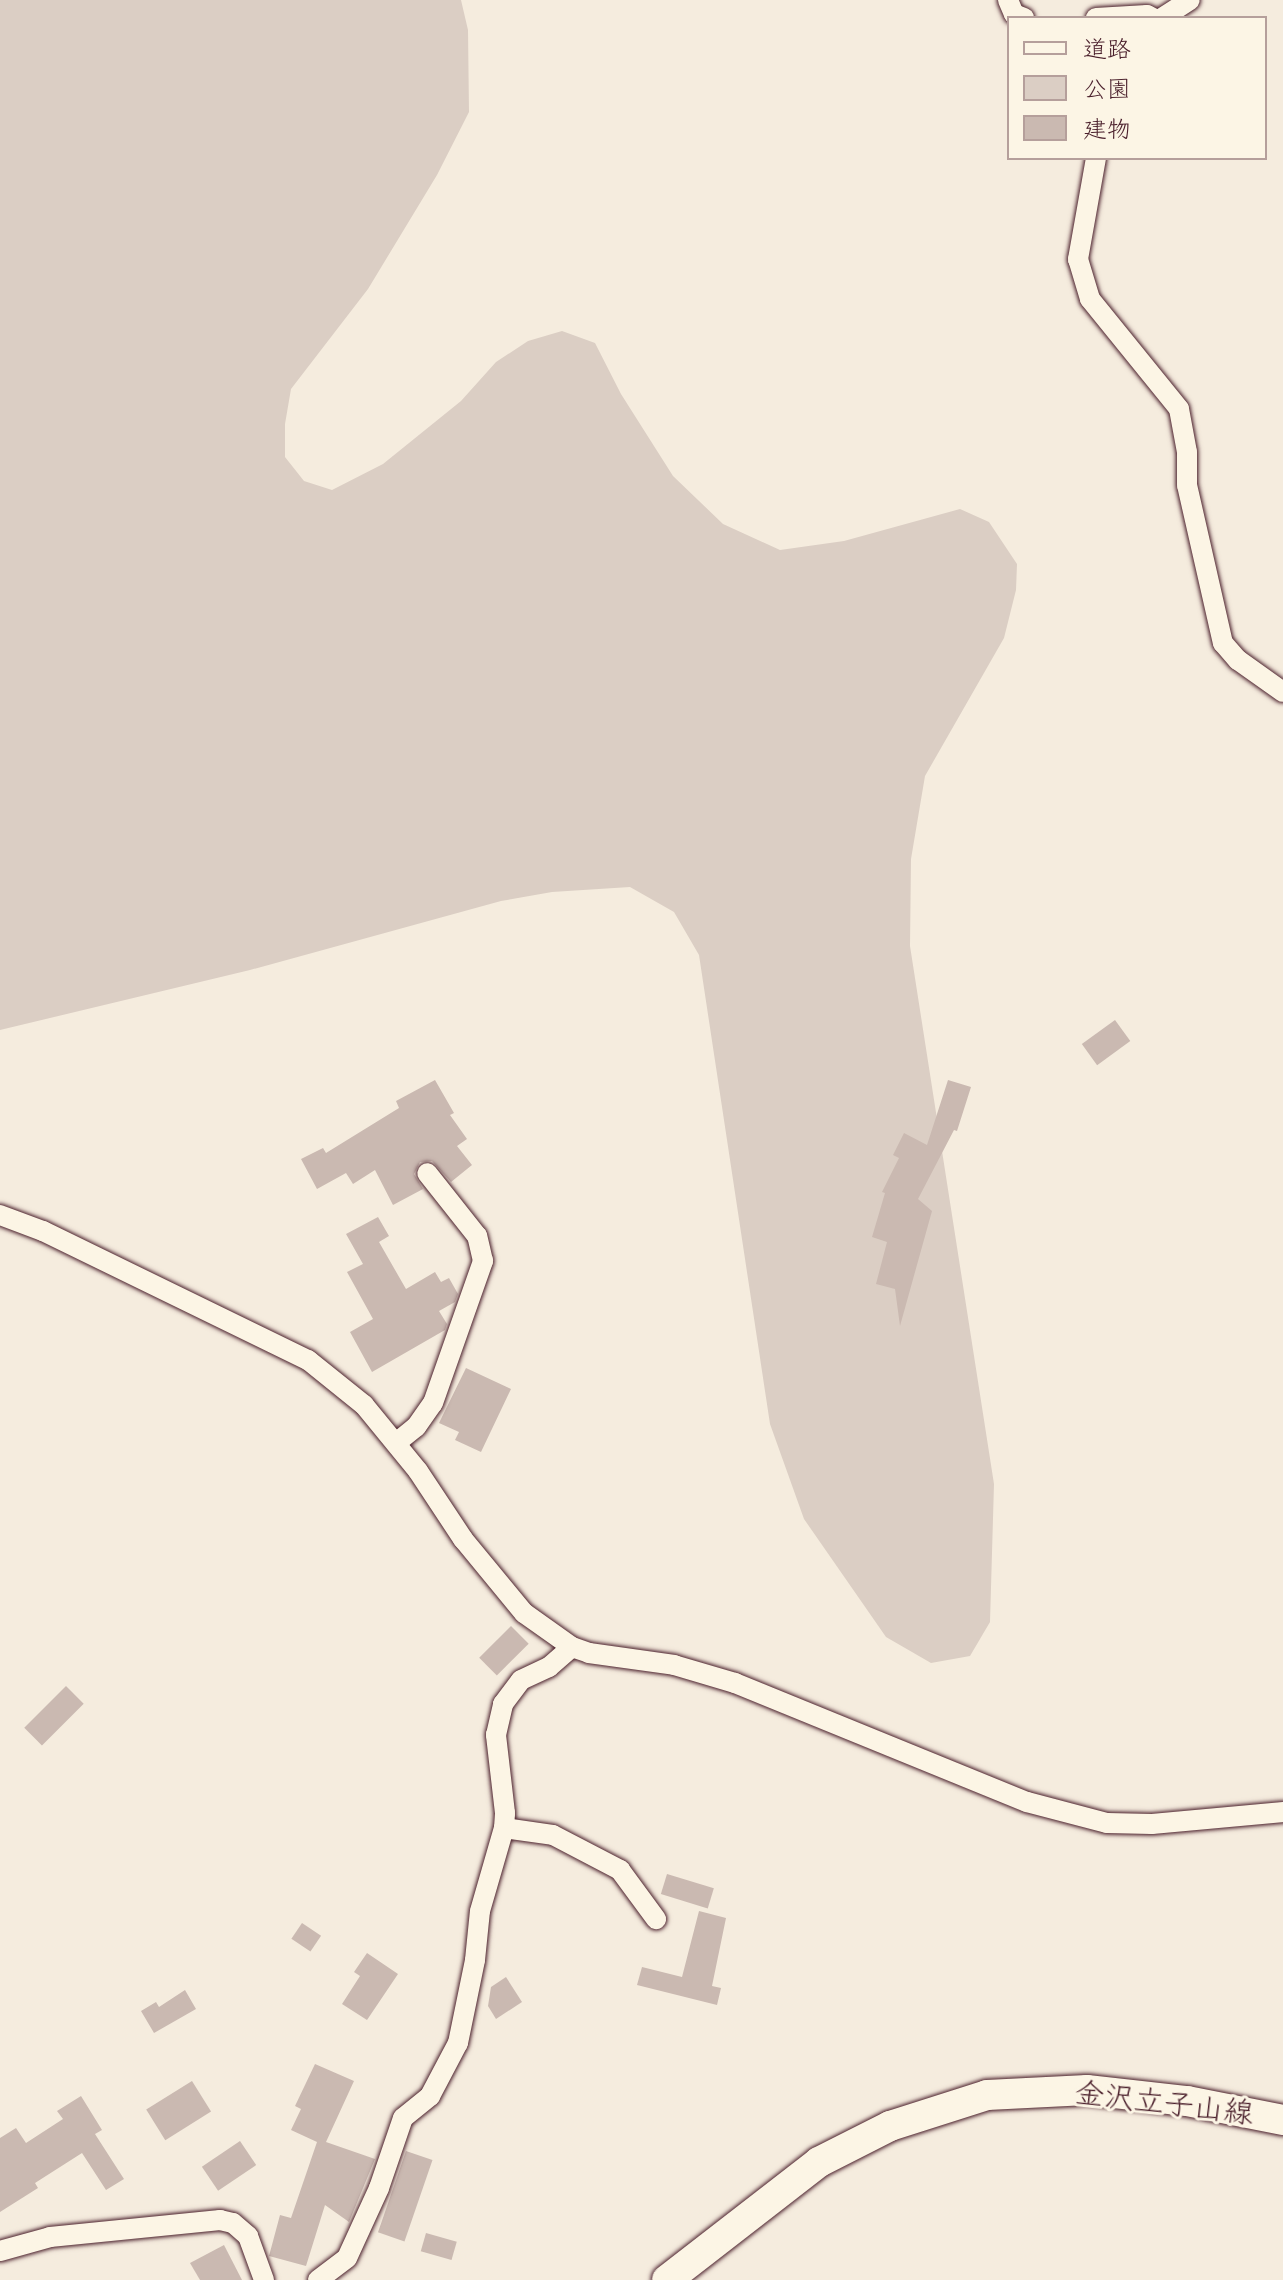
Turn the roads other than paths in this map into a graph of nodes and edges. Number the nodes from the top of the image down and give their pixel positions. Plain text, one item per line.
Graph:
1 (1008, 0) edge
2 (1190, 0) edge
3 (1019, 16) edge
4 (1165, 16) edge
5 (1096, 160) edge
6 (1283, 692) edge
7 (427, 1173) dead end
8 (0, 1215) edge
9 (396, 1443) junction
10 (572, 1647) junction
11 (1283, 1812) edge
12 (504, 1828) junction
13 (656, 1919) dead end
14 (1283, 2120) edge
15 (0, 2251) edge
16 (264, 2280) edge
17 (318, 2280) edge
18 (667, 2280) edge

1 - 3 street
2 - 4 street
5 - 6 street
7 - 9 street
8 - 9 street
9 - 10 street
10 - 11 street
10 - 12 street
12 - 13 street
12 - 17 street
14 - 18 street, 金沢立子山線
15 - 16 street

